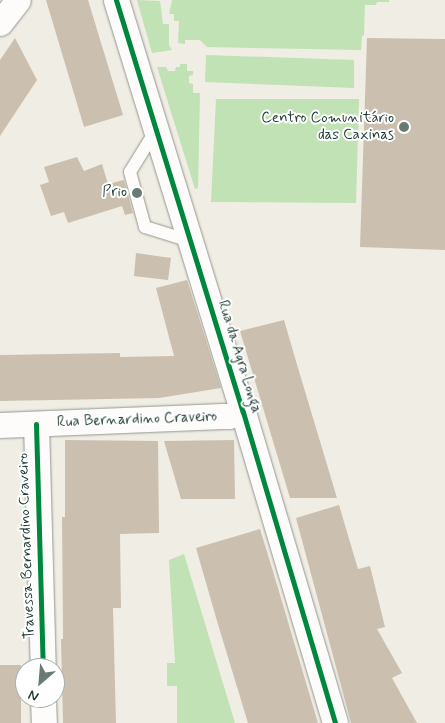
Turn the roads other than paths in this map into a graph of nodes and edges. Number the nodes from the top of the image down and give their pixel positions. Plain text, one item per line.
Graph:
1 (18, 0) edge
2 (116, 0) edge
3 (0, 23) edge
4 (156, 130) junction
5 (190, 241) junction
6 (243, 412) junction
7 (36, 424) junction
8 (0, 425) edge
9 (43, 658) edge
10 (43, 708) edge
11 (44, 723) edge
12 (335, 723) edge

1 - 3 street
2 - 4 street, Rua da Agra Longa
4 - 5 street, Rua da Agra Longa
4 - 5 lane
5 - 6 street, Rua da Agra Longa
6 - 7 street, Rua Bernardino Craveiro
6 - 12 street, Rua da Agra Longa
7 - 8 street, Rua Bernardino Craveiro
7 - 9 street, Travessa Bernardino Craveiro
10 - 11 street

